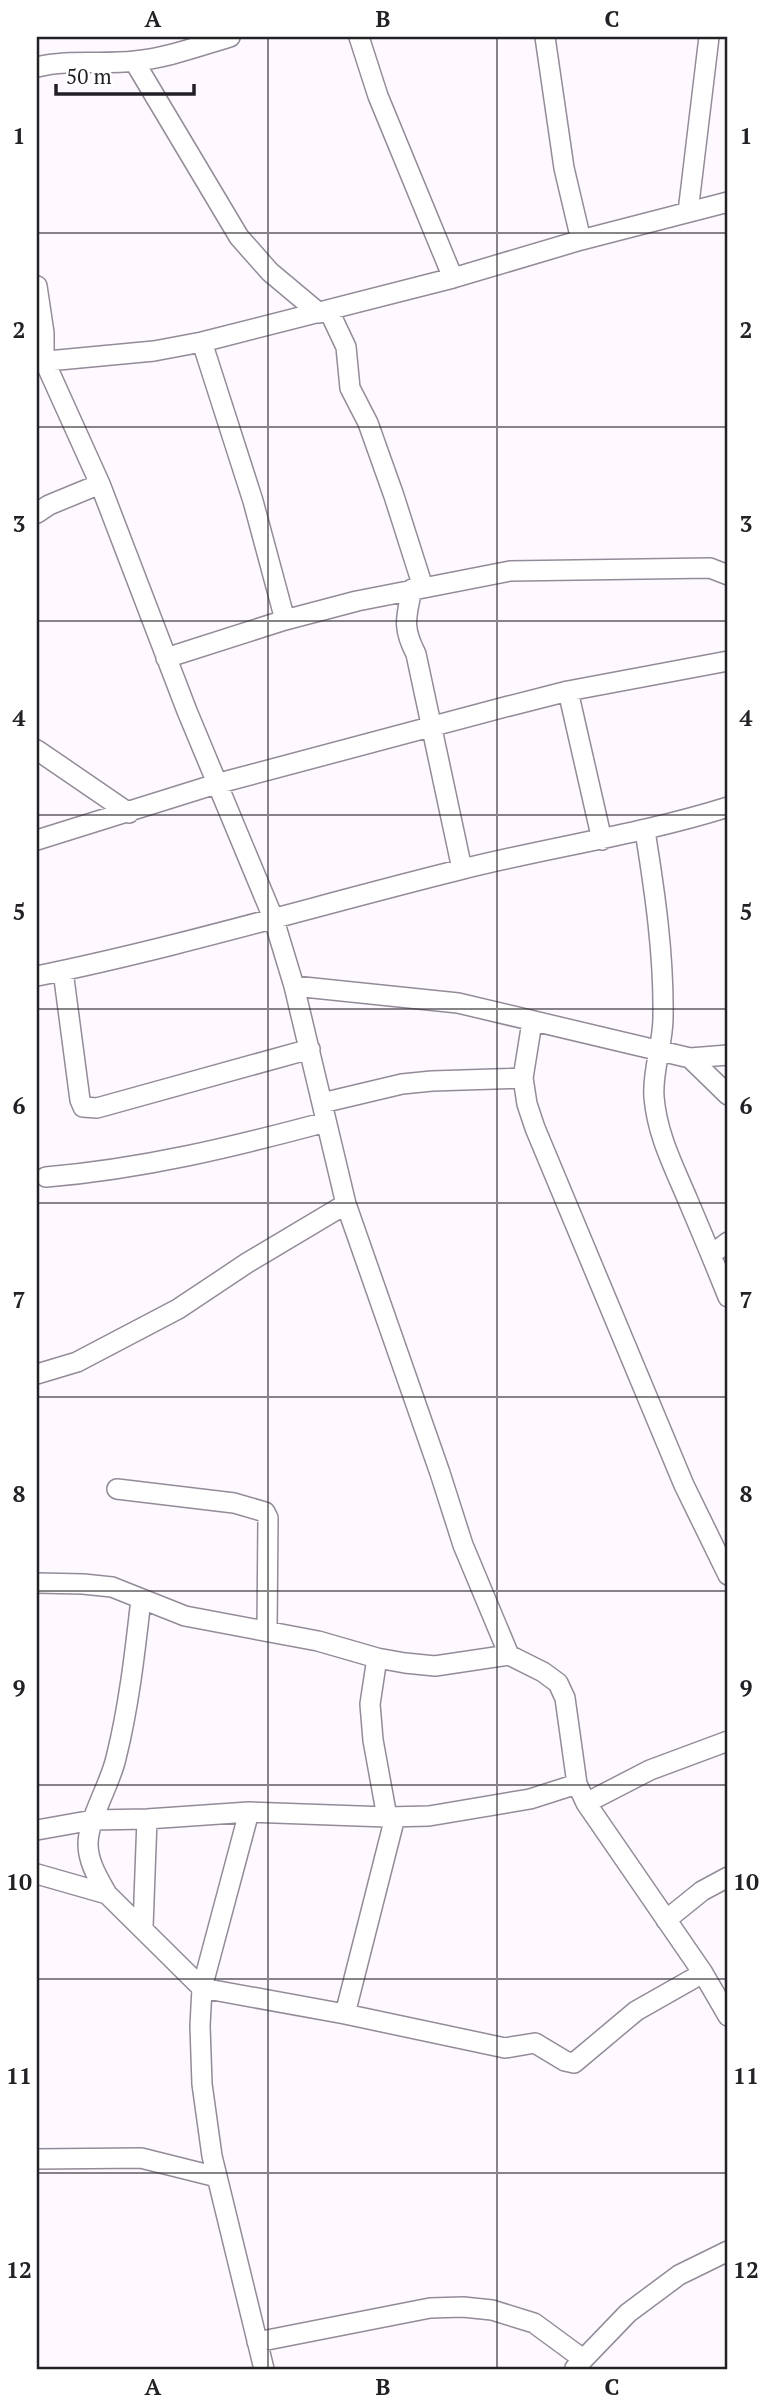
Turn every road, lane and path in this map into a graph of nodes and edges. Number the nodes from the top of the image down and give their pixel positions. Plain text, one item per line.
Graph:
1 (230, 37) edge
2 (359, 37) edge
3 (545, 37) edge
4 (709, 37) edge
5 (134, 61) junction
6 (37, 67) edge
7 (728, 202) edge
8 (688, 212) junction
9 (582, 240) junction
10 (453, 278) junction
11 (37, 286) edge
12 (324, 312) junction
13 (202, 342) junction
14 (40, 361) edge
15 (100, 484) junction
16 (37, 513) edge
17 (728, 575) edge
18 (417, 588) junction
19 (285, 620) junction
20 (166, 658) junction
21 (728, 661) edge
22 (568, 691) junction
23 (433, 726) junction
24 (37, 750) edge
25 (216, 784) junction
26 (728, 807) edge
27 (129, 813) junction
28 (645, 831) junction
29 (37, 840) edge
30 (602, 840) junction
31 (461, 869) junction
32 (274, 920) junction
33 (63, 971) junction
34 (37, 976) edge
35 (294, 986) junction
36 (532, 1022) junction
37 (310, 1049) junction
38 (660, 1053) junction
39 (728, 1055) edge
40 (690, 1058) junction
41 (523, 1078) junction
42 (728, 1095) edge
43 (321, 1102) junction
44 (326, 1122) junction
45 (46, 1177) dead end
46 (345, 1204) junction
47 (728, 1242) edge
48 (711, 1255) junction
49 (728, 1297) edge
50 (37, 1374) edge
51 (117, 1489) dead end
52 (728, 1575) edge
53 (37, 1583) edge
54 (141, 1599) junction
55 (267, 1631) junction
56 (509, 1655) junction
57 (377, 1658) junction
58 (728, 1741) edge
59 (577, 1784) junction
60 (104, 1797) junction
61 (586, 1803) junction
62 (249, 1812) junction
63 (391, 1817) junction
64 (114, 1819) junction
65 (147, 1819) junction
66 (93, 1820) junction
67 (37, 1830) edge
68 (37, 1875) edge
69 (728, 1877) edge
70 (107, 1894) junction
71 (666, 1920) junction
72 (143, 1927) junction
73 (703, 1973) junction
74 (202, 1988) junction
75 (345, 2014) junction
76 (728, 2016) edge
77 (37, 2160) edge
78 (217, 2177) junction
79 (728, 2250) edge
80 (257, 2342) junction
81 (579, 2364) edge
82 (264, 2369) edge

1 - 5 street
2 - 10 street
3 - 9 street
4 - 8 street
5 - 6 street
5 - 12 street
7 - 8 street
8 - 9 street
9 - 10 street
10 - 12 street
11 - 14 street
12 - 13 street
12 - 18 street
13 - 14 street
13 - 19 street
14 - 15 street
15 - 16 street
15 - 20 street
17 - 18 street
18 - 19 street
18 - 23 street
19 - 20 street
20 - 25 street
21 - 22 street
22 - 23 street
22 - 30 street
23 - 25 street
23 - 31 street
24 - 27 street
25 - 27 street
25 - 32 street
26 - 28 street
27 - 29 street
28 - 30 street
28 - 38 street
30 - 31 street
31 - 32 street
32 - 33 street
32 - 35 street
33 - 34 street
33 - 37 street
35 - 36 street
35 - 37 street
36 - 38 street
36 - 41 street
37 - 43 street
38 - 40 street
38 - 48 street
39 - 40 street
40 - 42 street
41 - 43 street
41 - 52 street
43 - 44 street
44 - 45 street
44 - 46 street
46 - 50 street
46 - 56 street
47 - 48 street
48 - 49 street
51 - 55 street
53 - 54 street
54 - 55 street
54 - 60 street
55 - 57 street
56 - 57 street
56 - 59 street
57 - 63 street
58 - 61 street
59 - 61 street
59 - 63 street
60 - 64 street
60 - 66 street
61 - 71 street
62 - 63 street
62 - 65 street
62 - 74 street
63 - 75 street
64 - 65 street
64 - 66 street
65 - 72 street
66 - 67 street
66 - 70 street
68 - 70 street
69 - 71 street
70 - 72 street
71 - 73 street
72 - 74 street
73 - 75 street
73 - 76 street
74 - 75 street
74 - 78 street
77 - 78 street
78 - 80 street
79 - 81 street
80 - 81 street
80 - 82 street

